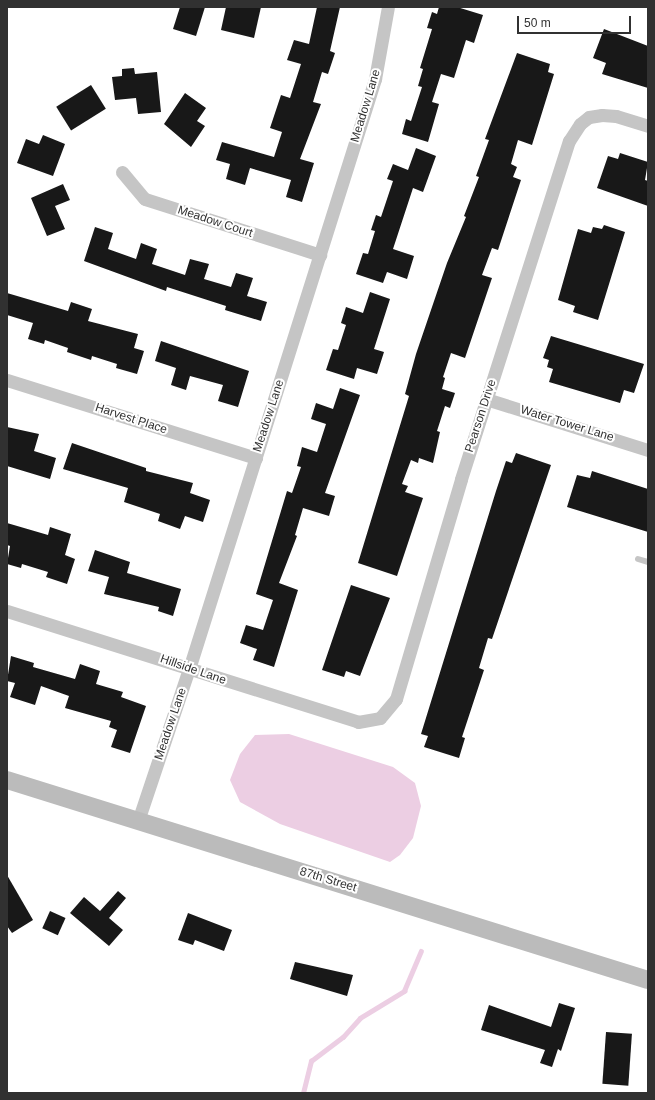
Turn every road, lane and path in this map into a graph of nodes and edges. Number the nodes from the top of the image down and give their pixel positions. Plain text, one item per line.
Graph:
1 (388, 7) edge
2 (648, 126) edge
3 (122, 172) dead end
4 (320, 255) junction
5 (7, 380) edge
6 (486, 399) junction
7 (648, 450) edge
8 (256, 458) junction
9 (638, 559) dead end
10 (648, 562) edge
11 (7, 611) edge
12 (189, 669) junction
13 (380, 718) joint
14 (7, 780) edge
15 (138, 821) junction
16 (648, 980) edge

1 - 4 street, Meadow Lane
2 - 6 street, Pearson Drive
3 - 4 street, Meadow Court
4 - 8 street, Meadow Lane
5 - 8 street, Harvest Place
6 - 7 street, Water Tower Lane
6 - 13 street, Pearson Drive
8 - 12 street, Meadow Lane
9 - 10 lane
11 - 12 street, Hillside Lane
12 - 13 street, Hillside Lane
12 - 15 street, Meadow Lane
14 - 15 main road, 87th Street
15 - 16 main road, 87th Street

